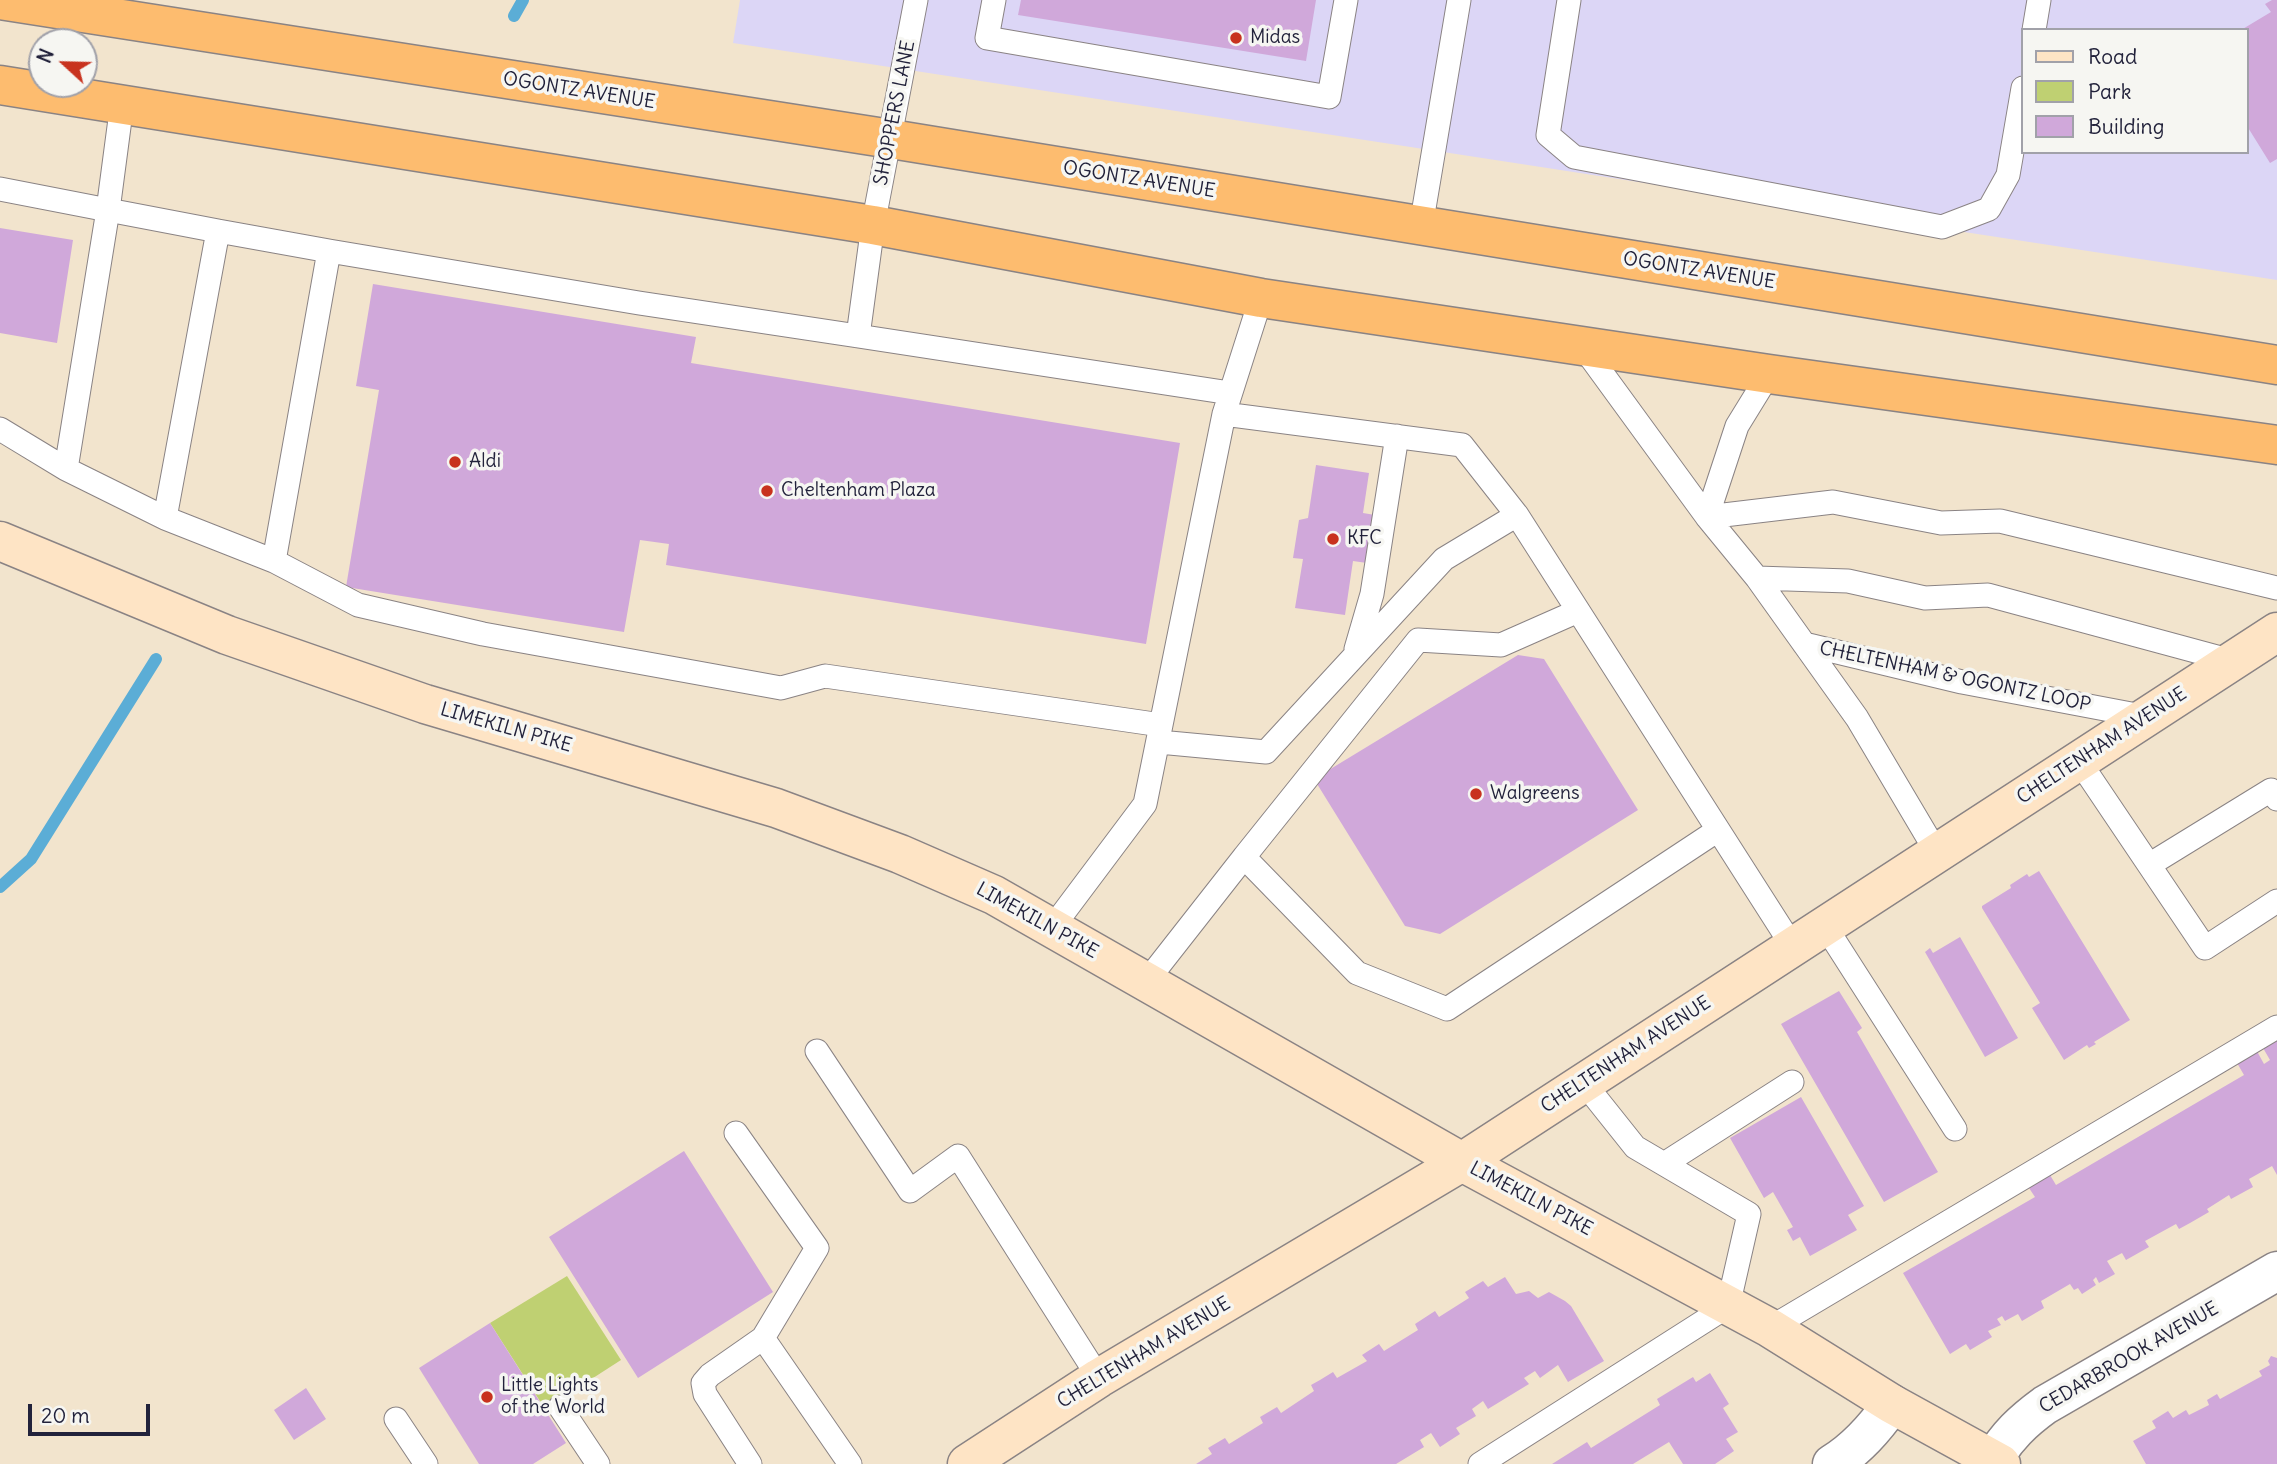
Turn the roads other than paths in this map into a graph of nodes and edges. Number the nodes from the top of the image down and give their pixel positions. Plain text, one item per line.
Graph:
1 (0, 0) edge
2 (916, 0) edge
3 (994, 0) edge
4 (1346, 0) edge
5 (1459, 0) edge
6 (1569, 0) edge
7 (2039, 0) edge
8 (2034, 28) edge
9 (0, 85) edge
10 (2022, 94) edge
11 (122, 103) junction
12 (891, 139) junction
13 (0, 189) edge
14 (108, 210) junction
15 (873, 225) junction
16 (1421, 226) junction
17 (218, 231) junction
18 (329, 251) junction
19 (1261, 298) junction
20 (858, 336) junction
21 (1583, 347) junction
22 (2277, 365) edge
23 (1769, 374) junction
24 (1227, 404) junction
25 (0, 429) edge
26 (1397, 436) junction
27 (2277, 445) edge
28 (66, 469) junction
29 (1517, 515) junction
30 (1707, 517) junction
31 (165, 518) junction
32 (0, 541) edge
33 (274, 561) junction
34 (1756, 578) junction
35 (2277, 588) edge
36 (1578, 611) junction
37 (2277, 632) edge
38 (1804, 644) junction
39 (1354, 655) junction
40 (2232, 661) junction
41 (2147, 717) junction
42 (1160, 733) junction
43 (2079, 761) junction
44 (2277, 799) edge
45 (1718, 830) junction
46 (1937, 853) junction
47 (1244, 857) junction
48 (2149, 865) junction
49 (2277, 901) edge
50 (1825, 926) junction
51 (1052, 928) junction
52 (1793, 947) junction
53 (1146, 982) junction
54 (2277, 1027) edge
55 (817, 1051) dead end
56 (1791, 1082) dead end
57 (1584, 1083) junction
58 (1955, 1129) dead end
59 (736, 1133) dead end
60 (1462, 1162) junction
61 (1664, 1164) junction
62 (2277, 1271) edge
63 (1728, 1306) junction
64 (1770, 1328) junction
65 (763, 1338) junction
66 (1099, 1378) junction
67 (1892, 1404) junction
68 (560, 1407) dead end
69 (396, 1419) dead end
70 (985, 1459) edge
71 (1997, 1462) edge
72 (426, 1464) edge
73 (598, 1464) edge
74 (750, 1464) edge
75 (850, 1464) edge
76 (1480, 1464) edge
77 (1832, 1464) edge

1 - 12 highway, OGONTZ AVENUE
2 - 12 lane, SHOPPERS LANE
3 - 4 lane
5 - 16 lane
6 - 10 lane
7 - 8 lane
9 - 11 highway
11 - 14 lane
11 - 15 highway
12 - 15 lane, SHOPPERS LANE
12 - 16 highway, OGONTZ AVENUE
13 - 14 lane
14 - 17 lane
14 - 28 lane
15 - 19 highway
15 - 20 lane, SHOPPERS LANE
16 - 22 highway, OGONTZ AVENUE
17 - 18 lane
17 - 31 lane
18 - 20 lane
18 - 33 lane
19 - 21 highway
19 - 24 lane
20 - 24 lane
21 - 23 highway
21 - 30 lane, CHELTENHAM & OGONTZ LOOP
23 - 27 highway
23 - 30 lane
24 - 26 lane
24 - 42 lane
25 - 28 lane
26 - 29 lane
26 - 39 lane
28 - 31 lane
29 - 36 lane
29 - 39 lane
30 - 34 lane, CHELTENHAM & OGONTZ LOOP
30 - 35 lane
31 - 33 lane
32 - 51 street, LIMEKILN PIKE
33 - 42 lane
34 - 38 lane, CHELTENHAM & OGONTZ LOOP
34 - 40 lane
36 - 45 lane
36 - 47 lane
37 - 40 street, CHELTENHAM AVENUE
38 - 41 lane, CHELTENHAM & OGONTZ LOOP
38 - 46 lane, CHELTENHAM & OGONTZ LOOP
39 - 42 lane
40 - 41 street, CHELTENHAM AVENUE
41 - 43 street, CHELTENHAM AVENUE
42 - 51 lane
43 - 46 street, CHELTENHAM AVENUE
43 - 48 lane
44 - 48 lane
45 - 47 lane
45 - 52 lane
46 - 50 street, CHELTENHAM AVENUE
47 - 53 lane
48 - 49 lane
50 - 52 street, CHELTENHAM AVENUE
50 - 58 lane
51 - 53 street, LIMEKILN PIKE
52 - 57 street, CHELTENHAM AVENUE
53 - 60 street, LIMEKILN PIKE
54 - 64 lane
55 - 66 lane
56 - 61 lane
57 - 60 street, CHELTENHAM AVENUE
57 - 61 lane
59 - 65 lane
60 - 63 street, LIMEKILN PIKE
60 - 66 street, CHELTENHAM AVENUE
61 - 63 lane
62 - 71 street, CEDARBROOK AVENUE
63 - 64 street, LIMEKILN PIKE
63 - 76 lane
64 - 67 street, LIMEKILN PIKE
65 - 74 lane
65 - 75 lane
66 - 70 street, CHELTENHAM AVENUE
67 - 71 street, LIMEKILN PIKE
67 - 77 street
68 - 73 lane
69 - 72 lane

